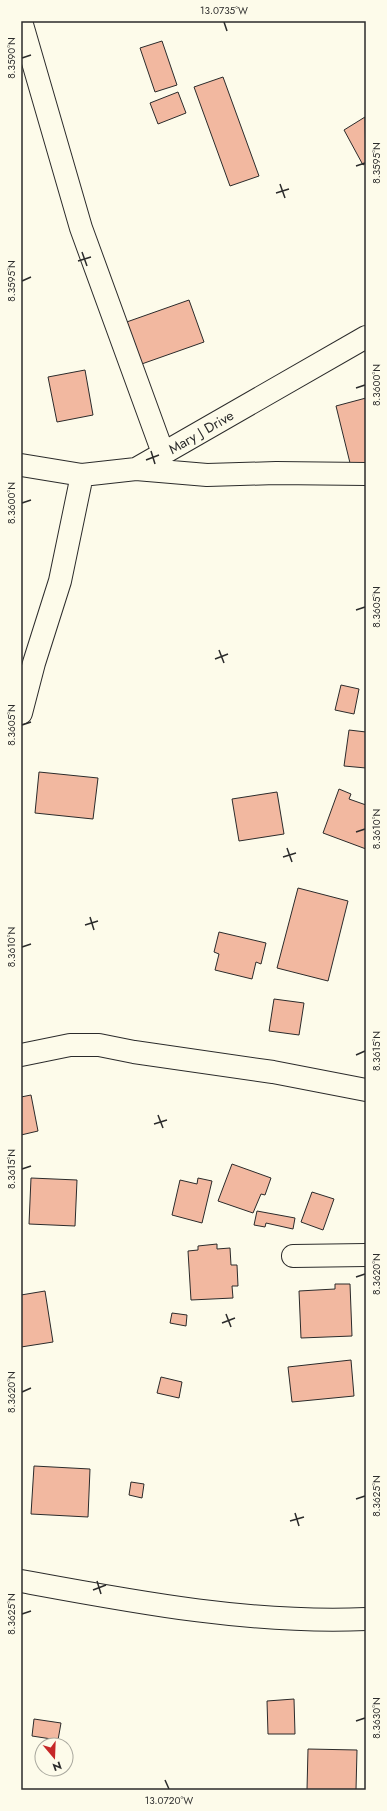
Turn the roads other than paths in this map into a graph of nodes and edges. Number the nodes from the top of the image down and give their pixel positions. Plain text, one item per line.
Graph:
1 (21, 21) edge
2 (366, 337) edge
3 (163, 453) junction
4 (21, 465) edge
5 (136, 469) junction
6 (366, 474) edge
7 (82, 475) junction
8 (21, 713) edge
9 (21, 1055) edge
10 (366, 1090) edge
11 (366, 1255) edge
12 (293, 1256) dead end
13 (21, 1581) edge
14 (366, 1619) edge

1 - 3 street
2 - 3 street, Mary J Drive
3 - 5 street, Mary J Drive
4 - 7 street, Mary J Drive
5 - 6 street
5 - 7 street, Mary J Drive
7 - 8 street
9 - 10 street
11 - 12 street
13 - 14 street

